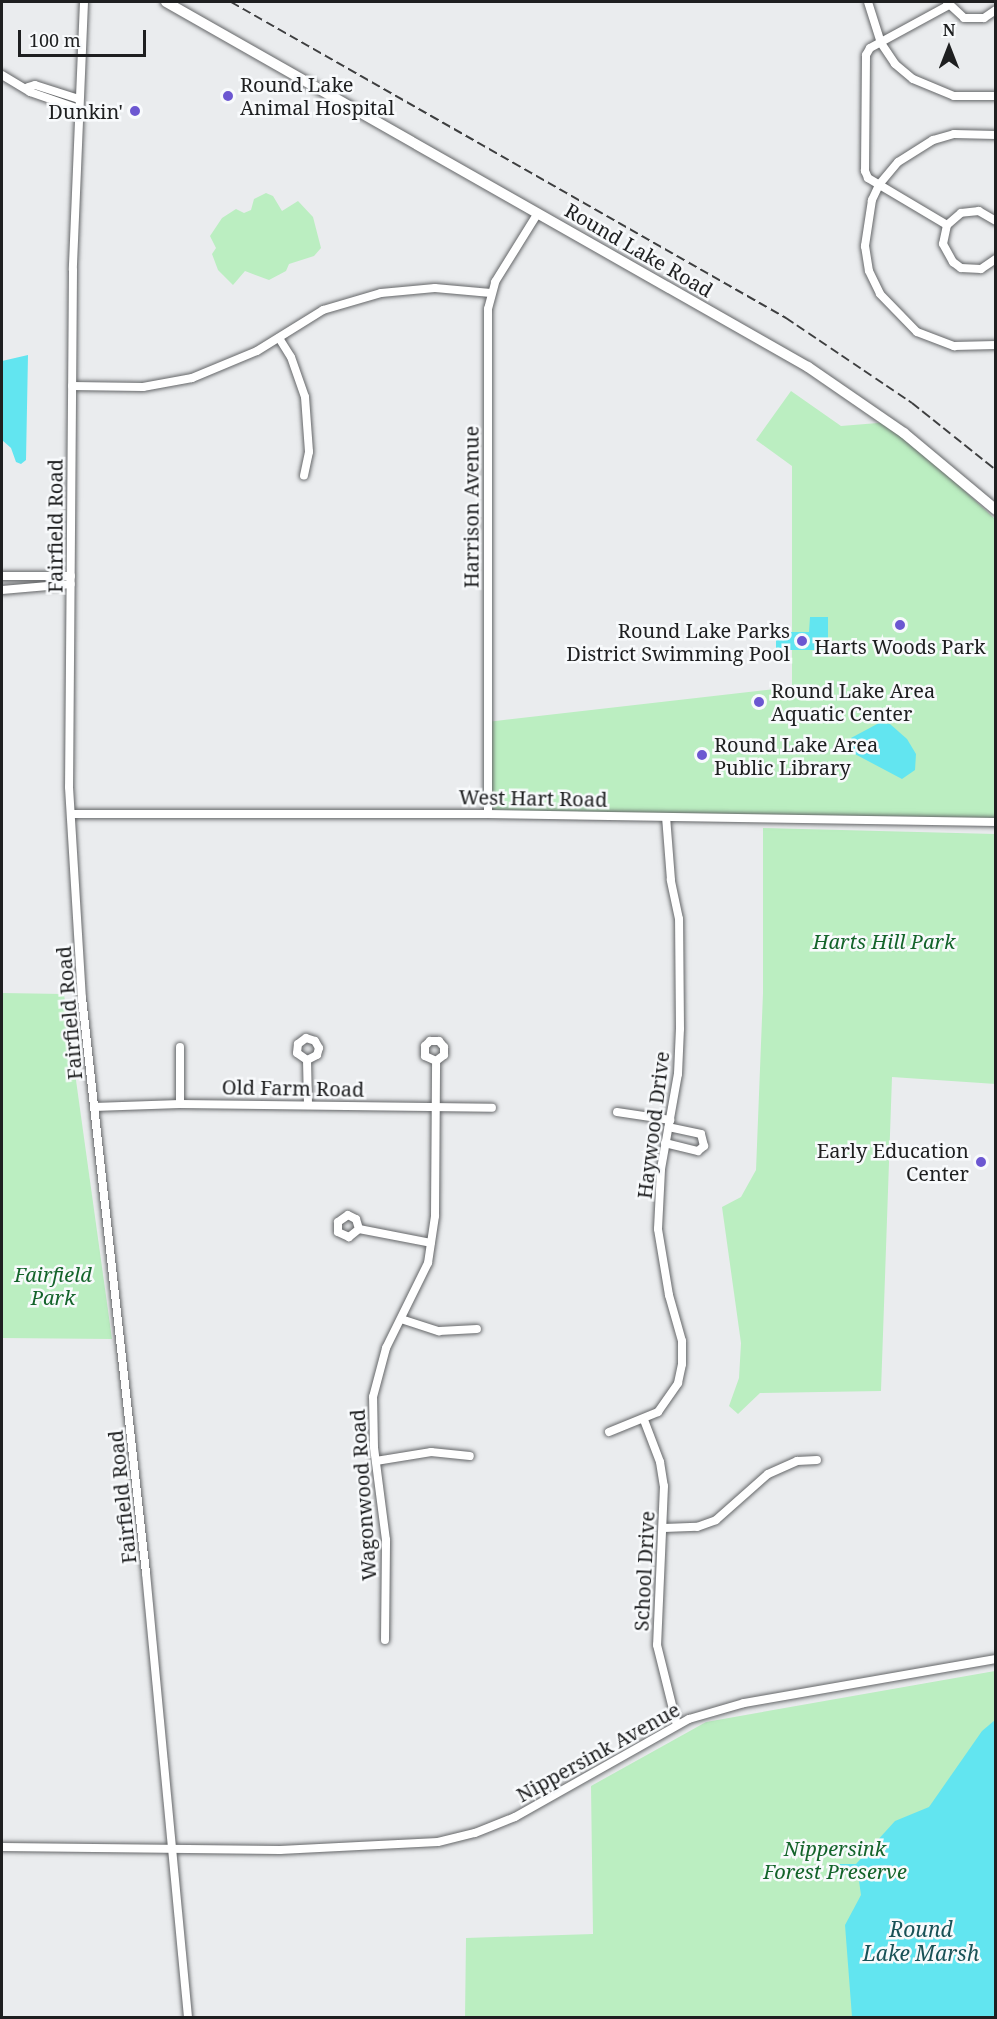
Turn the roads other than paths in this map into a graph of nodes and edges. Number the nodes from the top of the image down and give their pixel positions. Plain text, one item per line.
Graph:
1 (84, 2) edge
2 (166, 2) edge
3 (868, 2) edge
4 (948, 3) edge
5 (996, 10) edge
6 (881, 43) junction
7 (2, 75) edge
8 (28, 87) junction
9 (996, 96) edge
10 (80, 99) junction
11 (79, 109) junction
12 (996, 135) edge
13 (879, 184) junction
14 (538, 213) junction
15 (996, 221) edge
16 (947, 225) junction
17 (996, 259) edge
18 (491, 293) junction
19 (279, 338) junction
20 (996, 345) edge
21 (72, 386) junction
22 (304, 475) dead end
23 (996, 510) edge
24 (2, 576) edge
25 (71, 580) junction
26 (2, 590) edge
27 (71, 814) junction
28 (488, 814) junction
29 (666, 817) junction
30 (996, 822) edge
31 (180, 1047) dead end
32 (307, 1060) dead end
33 (436, 1061) dead end
34 (180, 1104) junction
35 (308, 1105) junction
36 (94, 1107) junction
37 (436, 1107) junction
38 (492, 1108) dead end
39 (616, 1112) dead end
40 (669, 1123) junction
41 (665, 1143) junction
42 (359, 1229) dead end
43 (431, 1243) junction
44 (401, 1319) junction
45 (477, 1329) dead end
46 (644, 1420) junction
47 (609, 1432) dead end
48 (470, 1456) dead end
49 (817, 1460) dead end
50 (376, 1461) junction
51 (664, 1528) junction
52 (385, 1640) dead end
53 (996, 1659) edge
54 (677, 1725) junction
55 (2, 1847) edge
56 (172, 1849) junction
57 (188, 2018) edge

1 - 10 street, Fairfield Road
2 - 14 main road, Round Lake Road
3 - 6 street
4 - 5 street
4 - 6 street
6 - 9 street
6 - 13 street
7 - 8 street
8 - 10 street
8 - 11 street
10 - 11 street, Fairfield Road
11 - 21 street, Fairfield Road
12 - 13 street
13 - 16 street
13 - 20 street
14 - 18 street, Harrison Avenue
14 - 23 main road, Round Lake Road
15 - 16 street
16 - 17 street
18 - 19 street
18 - 28 street, Harrison Avenue
19 - 21 street
19 - 22 street
21 - 25 street, Fairfield Road
24 - 25 street
25 - 26 street
25 - 27 street, Fairfield Road
27 - 28 street, West Hart Road
27 - 36 street, Fairfield Road
28 - 29 street, West Hart Road
29 - 30 street, West Hart Road
29 - 40 street, Haywood Drive
31 - 34 street
32 - 35 street
33 - 37 street, Wagonwood Road
34 - 35 street, Old Farm Road
34 - 36 street, Old Farm Road
35 - 37 street, Old Farm Road
36 - 56 street, Fairfield Road
37 - 38 street, Old Farm Road
37 - 43 street, Wagonwood Road
39 - 40 street
40 - 41 street, Haywood Drive
40 - 41 street
41 - 46 street, Haywood Drive
42 - 43 street
43 - 44 street, Wagonwood Road
44 - 45 street
44 - 50 street, Wagonwood Road
46 - 47 street, Haywood Drive
46 - 51 street, School Drive
48 - 50 street
49 - 51 street
50 - 52 street, Wagonwood Road
51 - 54 street, School Drive
53 - 54 street, Nippersink Avenue
54 - 56 street, Nippersink Avenue
55 - 56 street, Nippersink Avenue
56 - 57 street, Fairfield Road

